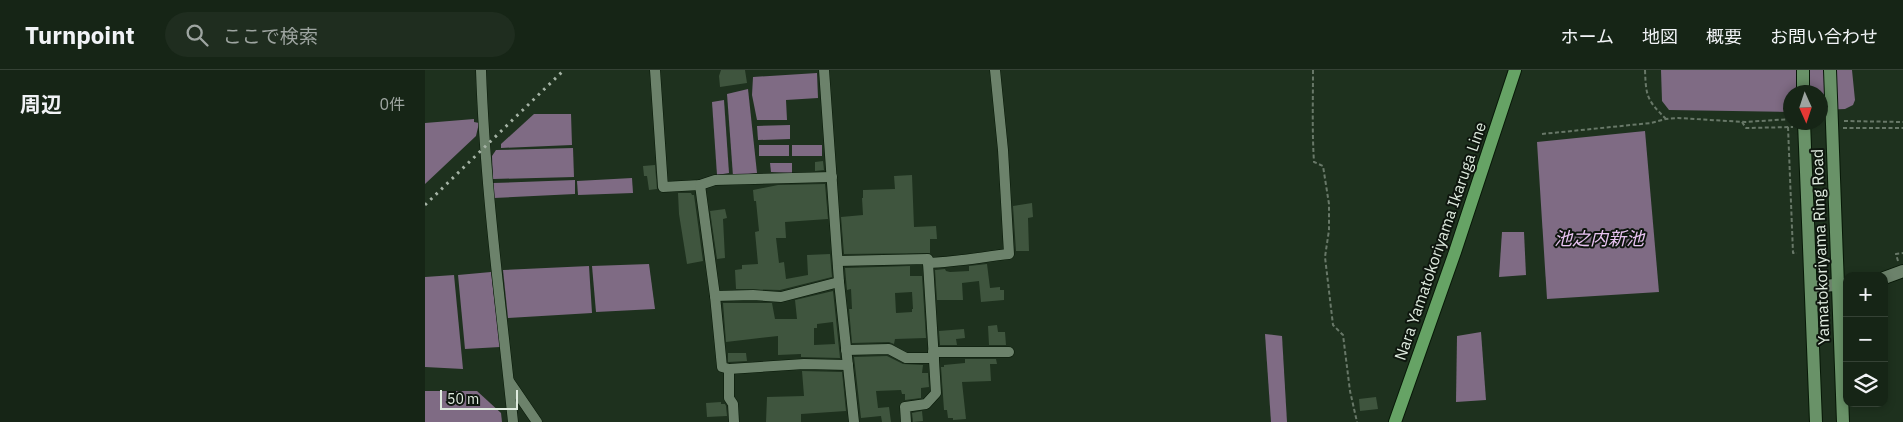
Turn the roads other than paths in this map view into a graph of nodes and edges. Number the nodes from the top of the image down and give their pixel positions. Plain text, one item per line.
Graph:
1 (481, 70) edge
2 (655, 70) edge
3 (824, 70) edge
4 (995, 70) edge
5 (1515, 70) edge
6 (1803, 70) edge
7 (1830, 70) edge
8 (1803, 85) edge
9 (1798, 130) edge
10 (832, 176) junction
11 (700, 185) junction
12 (837, 261) junction
13 (929, 263) junction
14 (1903, 271) edge
15 (1888, 277) edge
16 (839, 282) junction
17 (1843, 284) edge
18 (1811, 287) junction
19 (715, 296) junction
20 (1843, 317) edge
21 (846, 350) junction
22 (1009, 352) dead end
23 (933, 355) junction
24 (848, 365) junction
25 (729, 370) junction
26 (509, 380) junction
27 (513, 422) edge
28 (537, 422) edge
29 (734, 422) edge
30 (854, 422) edge
31 (906, 422) edge
32 (1395, 422) edge
33 (1816, 422) edge
34 (1843, 422) edge

1 - 26 street
2 - 11 street
3 - 10 street
4 - 13 street
5 - 32 main road, Nara Yamatokoriyama Ikaruga Line
6 - 8 main road
7 - 17 main road, Yamatokoriyama Ring Road
9 - 18 main road, Yamatokoriyama Ring Road
10 - 11 street
10 - 12 street
11 - 19 street
12 - 13 street
12 - 16 street
13 - 23 street
14 - 15 street
16 - 19 street
16 - 21 street
17 - 18 street
18 - 33 main road, Yamatokoriyama Ring Road
19 - 25 street
20 - 34 main road, Yamatokoriyama Ring Road
21 - 23 street
21 - 24 street
22 - 23 street
23 - 31 street
24 - 25 street
24 - 30 street
25 - 29 street
26 - 27 street
26 - 28 street

